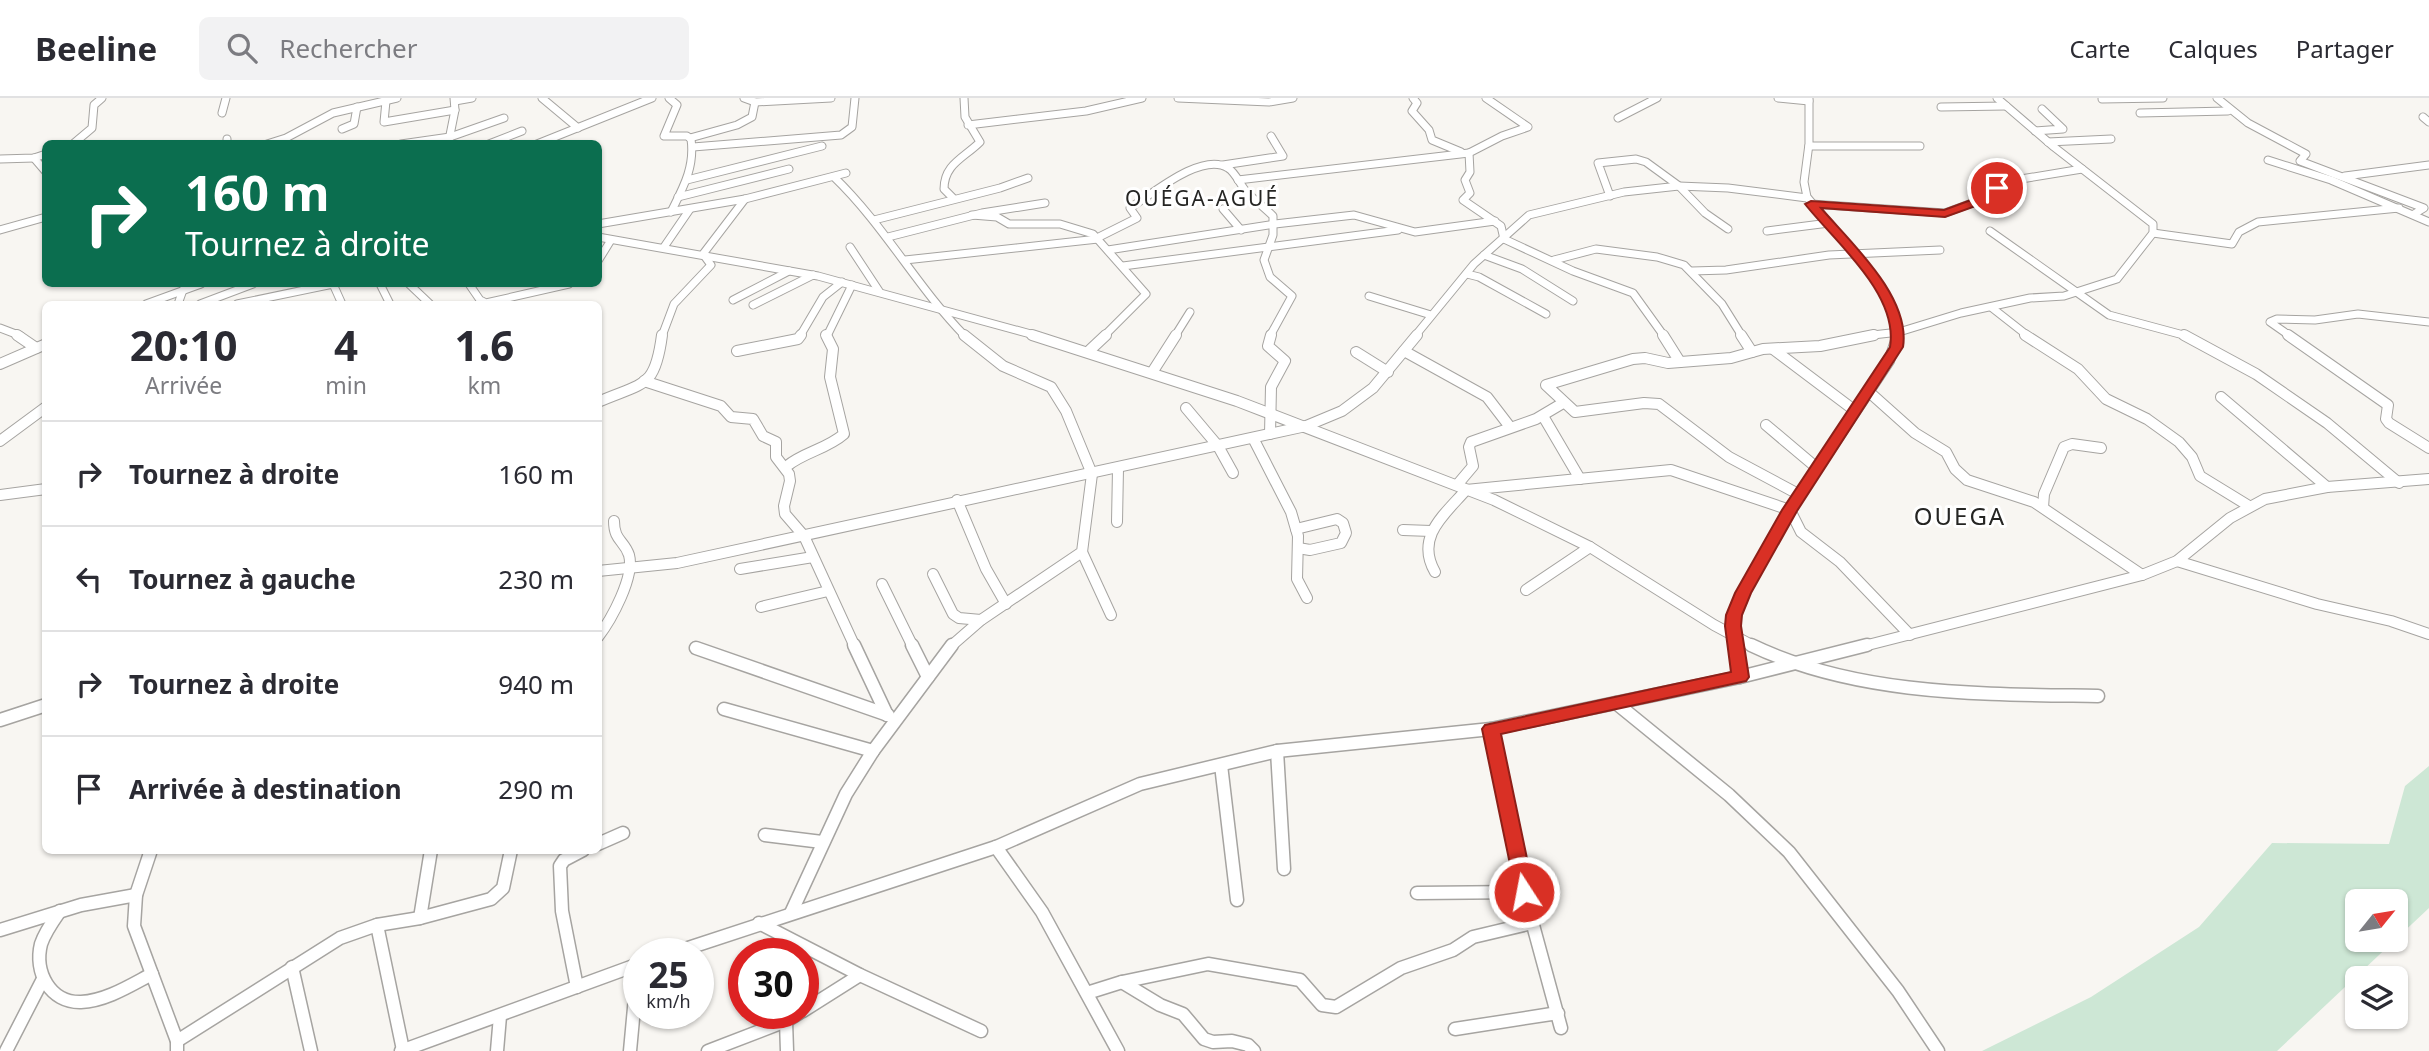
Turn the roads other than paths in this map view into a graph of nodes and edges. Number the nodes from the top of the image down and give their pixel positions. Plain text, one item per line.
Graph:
1 (102, 98) edge
2 (226, 98) edge
3 (397, 98) edge
4 (472, 98) edge
5 (542, 98) edge
6 (650, 98) edge
7 (668, 98) edge
8 (744, 98) edge
9 (831, 98) edge
10 (855, 98) edge
11 (964, 98) edge
12 (1142, 98) edge
13 (1178, 98) edge
14 (1293, 98) edge
15 (1413, 98) edge
16 (1487, 98) edge
17 (1657, 98) edge
18 (1778, 98) edge
19 (1997, 98) edge
20 (2163, 98) edge
21 (2217, 98) edge
22 (2102, 99) edge
23 (454, 100) edge
24 (1809, 100) edge
25 (382, 101) edge
26 (755, 102) junction
27 (2006, 106) junction
28 (357, 107) junction
29 (1941, 107) dead end
30 (2042, 109) dead end
31 (455, 110) junction
32 (2228, 111) junction
33 (222, 113) dead end
34 (2140, 113) dead end
35 (504, 118) dead end
36 (1618, 118) dead end
37 (968, 125) junction
38 (578, 128) junction
39 (342, 129) dead end
40 (522, 131) dead end
41 (2035, 131) junction
42 (1271, 136) dead end
43 (690, 138) junction
44 (2111, 139) dead end
45 (79, 140) edge
46 (280, 140) edge
47 (448, 140) edge
48 (499, 140) edge
49 (547, 140) edge
50 (2048, 142) junction
51 (822, 146) dead end
52 (1809, 146) junction
53 (1920, 146) dead end
54 (693, 147) junction
55 (1468, 153) junction
56 (42, 155) edge
57 (777, 157) junction
58 (34, 158) junction
59 (0, 159) edge
60 (2268, 160) dead end
61 (1223, 165) junction
62 (2429, 165) edge
63 (42, 168) edge
64 (789, 169) junction
65 (2082, 169) junction
66 (846, 173) dead end
67 (2345, 176) junction
68 (834, 177) junction
69 (1028, 178) dead end
70 (687, 180) junction
71 (1238, 180) junction
72 (804, 184) junction
73 (1679, 186) junction
74 (1610, 196) junction
75 (678, 197) junction
76 (953, 198) junction
77 (745, 199) junction
78 (1809, 201) junction
79 (1045, 203) dead end
80 (2399, 208) junction
81 (690, 209) junction
82 (1223, 209) dead end
83 (671, 212) junction
84 (2414, 214) junction
85 (972, 215) junction
86 (42, 217) edge
87 (874, 219) junction
88 (1495, 221) junction
89 (2429, 222) edge
90 (602, 223) edge
91 (1829, 223) junction
92 (1275, 224) junction
93 (1728, 229) dead end
94 (0, 230) edge
95 (1241, 230) junction
96 (1403, 230) junction
97 (1990, 230) dead end
98 (1767, 231) dead end
99 (2153, 233) junction
100 (888, 237) junction
101 (602, 238) edge
102 (1098, 238) junction
103 (1504, 239) junction
104 (611, 240) junction
105 (1269, 246) junction
106 (664, 247) junction
107 (850, 247) dead end
108 (1108, 250) junction
109 (1940, 250) dead end
110 (1854, 253) junction
111 (703, 254) junction
112 (602, 255) edge
113 (1484, 255) junction
114 (905, 260) junction
115 (1554, 260) junction
116 (1124, 266) junction
117 (789, 271) junction
118 (1692, 271) junction
119 (1467, 274) junction
120 (813, 275) junction
121 (847, 283) junction
122 (192, 287) edge
123 (245, 287) edge
124 (319, 287) edge
125 (412, 287) edge
126 (471, 287) edge
127 (560, 287) edge
128 (183, 290) junction
129 (879, 291) junction
130 (2075, 291) junction
131 (1369, 296) dead end
132 (733, 300) dead end
133 (154, 301) edge
134 (179, 301) edge
135 (208, 301) edge
136 (251, 301) edge
137 (427, 301) edge
138 (482, 301) edge
139 (496, 301) edge
140 (1573, 301) dead end
141 (753, 305) dead end
142 (1991, 307) junction
143 (941, 309) junction
144 (1190, 312) dead end
145 (1546, 314) dead end
146 (1431, 315) junction
147 (2429, 321) edge
148 (0, 328) edge
149 (1899, 332) junction
150 (15, 333) junction
151 (0, 339) edge
152 (41, 346) edge
153 (1773, 349) junction
154 (1090, 350) junction
155 (737, 351) dead end
156 (1404, 351) junction
157 (1356, 352) dead end
158 (1752, 352) junction
159 (1680, 362) junction
160 (0, 364) edge
161 (1153, 370) junction
162 (1388, 372) junction
163 (644, 382) junction
164 (1868, 391) junction
165 (2221, 397) dead end
166 (602, 400) edge
167 (1563, 403) junction
168 (1186, 408) dead end
169 (42, 410) edge
170 (1854, 410) junction
171 (1269, 413) junction
172 (1543, 416) junction
173 (1766, 425) dead end
174 (1306, 426) junction
175 (1510, 427) junction
176 (1270, 434) junction
177 (1253, 438) junction
178 (0, 441) edge
179 (1218, 446) junction
180 (2101, 448) dead end
181 (2429, 448) edge
182 (787, 466) junction
183 (1817, 468) junction
184 (1118, 469) junction
185 (1233, 473) dead end
186 (1092, 474) junction
187 (1580, 478) junction
188 (2429, 479) edge
189 (2399, 483) junction
190 (2327, 487) junction
191 (1461, 488) junction
192 (42, 490) edge
193 (0, 495) edge
194 (1800, 495) junction
195 (957, 500) junction
196 (2249, 506) junction
197 (2043, 507) junction
198 (1790, 510) junction
199 (614, 521) dead end
200 (1117, 522) dead end
201 (1404, 530) dead end
202 (1431, 531) junction
203 (1297, 533) junction
204 (804, 536) junction
205 (1325, 545) junction
206 (1590, 547) junction
207 (1298, 548) junction
208 (1082, 552) junction
209 (813, 556) junction
210 (2177, 561) junction
211 (631, 569) junction
212 (740, 569) dead end
213 (602, 571) edge
214 (1435, 572) dead end
215 (933, 574) dead end
216 (2142, 575) junction
217 (882, 584) dead end
218 (1526, 590) dead end
219 (828, 591) junction
220 (1307, 598) dead end
221 (1006, 604) junction
222 (761, 607) dead end
223 (1111, 615) dead end
224 (981, 620) junction
225 (602, 629) edge
226 (2429, 634) edge
227 (1735, 635) junction
228 (1910, 635) junction
229 (696, 648) dead end
230 (1794, 662) junction
231 (928, 677) junction
232 (1740, 677) junction
233 (2098, 696) dead end
234 (1616, 703) junction
235 (42, 706) edge
236 (724, 709) dead end
237 (892, 716) junction
238 (0, 720) edge
239 (1491, 729) junction
240 (873, 751) junction
241 (1277, 751) junction
242 (1222, 765) junction
243 (623, 833) dead end
244 (765, 835) dead end
245 (602, 842) edge
246 (822, 842) junction
247 (996, 846) junction
248 (150, 854) edge
249 (430, 854) edge
250 (510, 854) edge
251 (575, 854) edge
252 (1284, 869) dead end
253 (1524, 892) junction
254 (1417, 893) dead end
255 (136, 895) junction
256 (1237, 900) dead end
257 (60, 911) junction
258 (791, 913) junction
259 (420, 918) junction
260 (759, 923) junction
261 (1532, 923) junction
262 (377, 925) junction
263 (0, 930) edge
264 (714, 939) edge
265 (292, 967) junction
266 (623, 970) edge
267 (152, 974) junction
268 (860, 975) junction
269 (43, 979) junction
270 (1122, 982) junction
271 (577, 987) junction
272 (1087, 993) junction
273 (819, 1001) edge
274 (1558, 1013) junction
275 (500, 1016) junction
276 (1561, 1028) dead end
277 (633, 1029) edge
278 (762, 1029) edge
279 (792, 1029) edge
280 (1455, 1029) dead end
281 (981, 1031) dead end
282 (177, 1046) edge
283 (6, 1051) edge
284 (311, 1051) edge
285 (402, 1051) edge
286 (497, 1051) edge
287 (631, 1051) edge
288 (708, 1051) edge
289 (787, 1051) edge
290 (1118, 1051) edge
291 (1254, 1051) edge
292 (1938, 1051) edge

1 - 45 street
2 - 33 street
3 - 25 street
4 - 23 street
5 - 38 street
6 - 38 street
7 - 43 street
8 - 26 street
9 - 26 street
10 - 54 street
11 - 37 street
12 - 37 street
13 - 14 street
15 - 55 street
16 - 55 street
17 - 36 street
18 - 24 street
19 - 27 street
20 - 22 street
21 - 32 street
23 - 31 street
24 - 52 street
25 - 28 street
25 - 31 street
26 - 43 street
27 - 29 street
27 - 41 street
28 - 39 street
28 - 46 street
30 - 41 street
31 - 47 street
32 - 34 street
32 - 67 street
35 - 47 street
37 - 76 street
38 - 49 street
40 - 48 street
41 - 50 street
42 - 61 street
43 - 54 street
44 - 50 street
50 - 65 street
51 - 57 street
52 - 53 street
52 - 78 street
54 - 70 street
55 - 71 street
55 - 88 street
56 - 58 street
57 - 64 street
57 - 70 street
58 - 59 street
58 - 63 street
60 - 80 street
61 - 71 street
61 - 102 street
62 - 67 street
64 - 72 street
64 - 75 street
65 - 78 street
65 - 99 street
66 - 68 street
67 - 84 street
68 - 72 street
68 - 87 street
69 - 76 street
70 - 75 street
71 - 92 street
72 - 77 street
73 - 74 street
73 - 74 street
73 - 78 street
73 - 93 street
74 - 103 street
75 - 83 street
76 - 87 street
77 - 81 street
77 - 111 street
78 - 91 street
79 - 85 street
80 - 84 street
80 - 99 street
81 - 83 street
81 - 106 street
82 - 95 street
83 - 90 street
84 - 89 street
85 - 100 street
85 - 102 street
86 - 94 street
87 - 100 street
88 - 96 street
88 - 103 street
91 - 98 street
91 - 110 street
92 - 95 street
92 - 96 street
92 - 105 street
95 - 108 street
96 - 105 street
97 - 130 street
99 - 130 street
100 - 114 street
101 - 104 street
102 - 108 street
102 - 114 street
103 - 113 street
103 - 115 street
104 - 106 street
104 - 112 street
105 - 116 street
105 - 171 street
106 - 111 street
107 - 129 street
108 - 116 street
109 - 110 street
110 - 118 street
110 - 149 street
111 - 117 street
111 - 163 street
113 - 119 street
113 - 140 street
114 - 143 street
115 - 118 street
115 - 159 street
116 - 154 street
117 - 120 street
117 - 132 street
118 - 158 street
119 - 145 street
119 - 146 street
120 - 121 street
120 - 141 street
121 - 129 street
121 - 155 street
121 - 182 street
122 - 128 street
123 - 135 street
124 - 136 street
125 - 137 street
126 - 138 street
127 - 139 street
128 - 133 street
128 - 134 street
129 - 143 street
130 - 142 street
130 - 189 street
131 - 146 street
142 - 149 street
142 - 196 street
143 - 154 street
143 - 186 street
144 - 161 street
146 - 156 street
147 - 181 street
148 - 150 street
149 - 153 street
149 - 164 street
150 - 151 street
150 - 152 street
152 - 160 street
153 - 158 street
153 - 170 street
154 - 161 street
156 - 162 street
156 - 175 street
157 - 162 street
158 - 159 street
159 - 167 street
161 - 171 street
162 - 174 street
163 - 166 street
163 - 182 street
164 - 170 street
164 - 197 street
165 - 190 street
167 - 172 street
167 - 194 street
168 - 179 street
169 - 178 street
170 - 183 street
171 - 174 street
171 - 176 street
172 - 175 street
172 - 187 street
173 - 183 street
174 - 176 street
174 - 191 street
175 - 191 street
176 - 177 street
177 - 179 street
177 - 203 street
179 - 184 street
179 - 185 street
180 - 197 street
182 - 204 street
183 - 194 street
184 - 186 street
184 - 200 street
186 - 195 street
186 - 208 street
187 - 191 street
187 - 198 street
188 - 189 street
189 - 190 street
190 - 196 street
191 - 202 street
191 - 206 street
192 - 193 street
194 - 198 street
195 - 204 street
195 - 221 street
196 - 210 street
197 - 216 street
198 - 227 street
198 - 228 street
199 - 211 street
201 - 202 street
202 - 214 street
203 - 205 street
203 - 205 street
203 - 207 street
204 - 209 street
204 - 211 street
205 - 207 street
206 - 218 street
206 - 227 street
207 - 220 street
208 - 221 street
208 - 223 street
209 - 212 street
209 - 219 street
210 - 216 street
210 - 226 street
211 - 213 street
211 - 225 street
215 - 224 street
216 - 228 street
217 - 231 street
219 - 222 street
219 - 237 street
221 - 224 street
224 - 231 street
227 - 230 street
227 - 232 street
228 - 230 street
229 - 237 street
230 - 232 street
230 - 233 street
231 - 237 street
232 - 234 street
234 - 239 street
234 - 292 street
235 - 238 street
236 - 240 street
237 - 240 street
239 - 241 street
239 - 253 street
240 - 246 street
241 - 242 street
241 - 252 street
242 - 247 street
242 - 256 street
243 - 245 street
244 - 246 street
246 - 258 street
247 - 258 street
247 - 272 street
248 - 255 street
249 - 259 street
250 - 259 street
251 - 271 street
253 - 254 street
253 - 261 street
255 - 257 street
255 - 267 street
257 - 263 street
257 - 269 street
258 - 260 street
259 - 262 street
260 - 264 street
260 - 268 street
261 - 270 street
261 - 274 street
262 - 265 street
262 - 285 street
265 - 282 street
265 - 284 street
266 - 271 street
267 - 269 street
267 - 282 street
268 - 273 street
268 - 281 street
269 - 283 street
270 - 272 street
270 - 291 street
271 - 275 street
272 - 290 street
274 - 276 street
274 - 280 street
275 - 285 street
275 - 286 street
277 - 287 street
278 - 288 street
279 - 289 street

